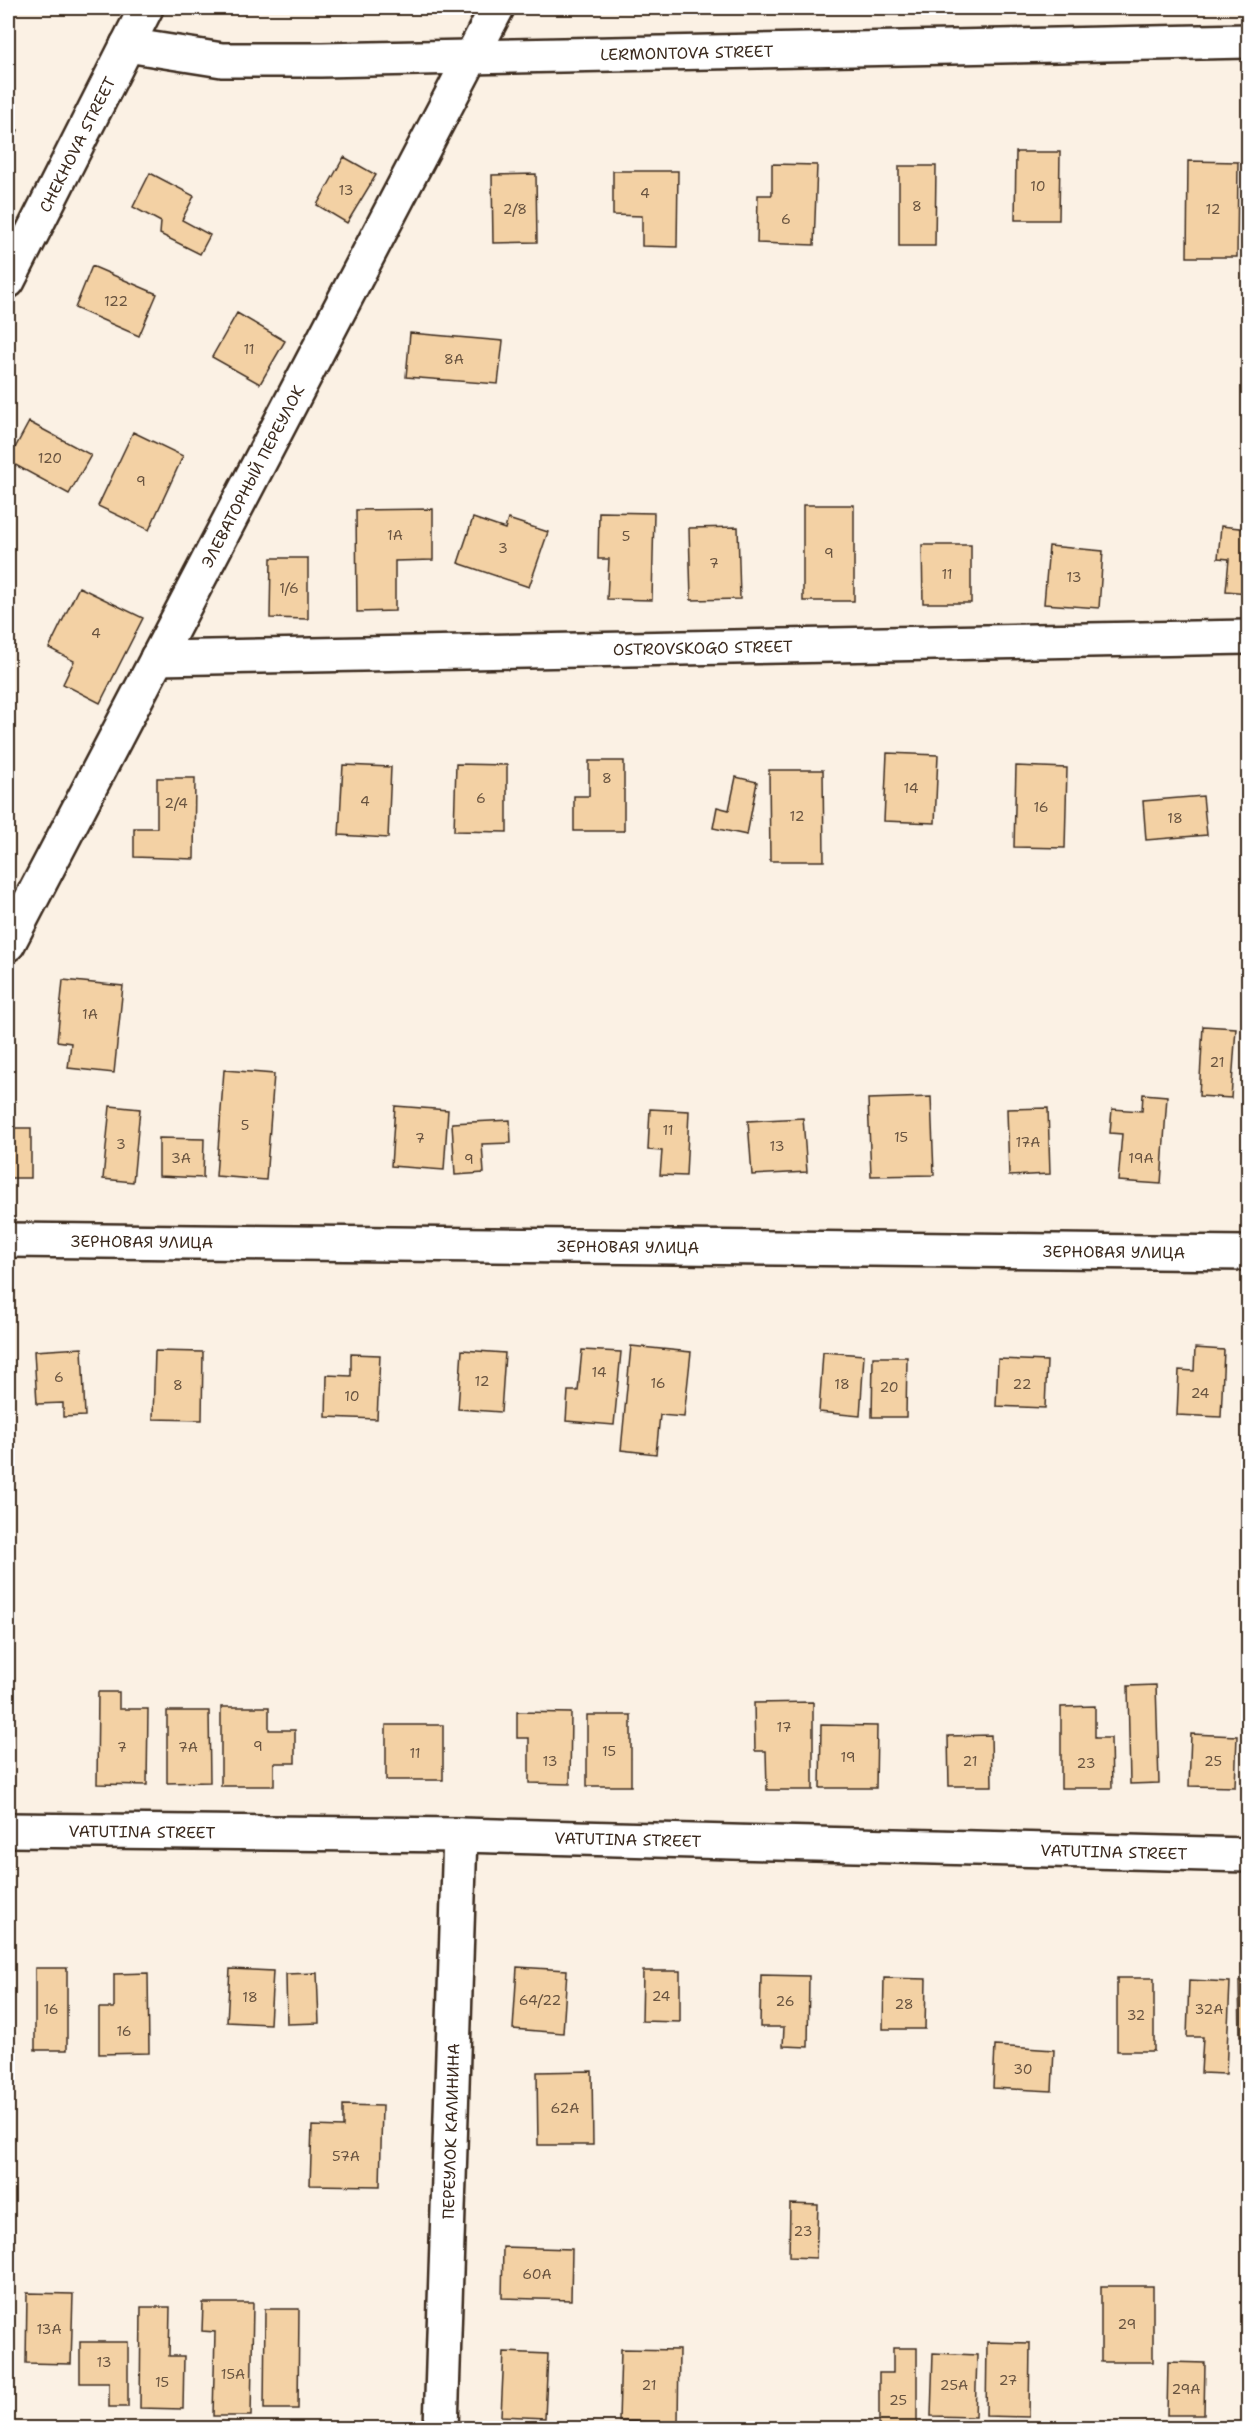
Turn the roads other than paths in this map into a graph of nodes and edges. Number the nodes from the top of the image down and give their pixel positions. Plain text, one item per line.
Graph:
1 (146, 8) edge
2 (497, 8) edge
3 (1248, 41) edge
4 (126, 45) junction
5 (472, 56) junction
6 (8, 281) edge
7 (1248, 637) edge
8 (157, 658) junction
9 (8, 944) edge
10 (8, 1240) edge
11 (1248, 1253) edge
12 (8, 1830) edge
13 (460, 1835) junction
14 (1248, 1855) edge
15 (441, 2428) edge

1 - 4 street, CHEKHOVA STREET
2 - 5 street, ЭЛЕВАТОРНЫЙ ПЕРЕУЛОК
3 - 5 street, LERMONTOVA STREET
4 - 5 street, LERMONTOVA STREET
4 - 6 street, CHEKHOVA STREET
5 - 8 street, ЭЛЕВАТОРНЫЙ ПЕРЕУЛОК
7 - 8 street, OSTROVSKOGO STREET
8 - 9 street, ЭЛЕВАТОРНЫЙ ПЕРЕУЛОК
10 - 11 street, ЗЕРНОВАЯ УЛИЦА
12 - 13 street, VATUTINA STREET
13 - 14 street, VATUTINA STREET
13 - 15 street, ПЕРЕУЛОК КАЛИНИНА

